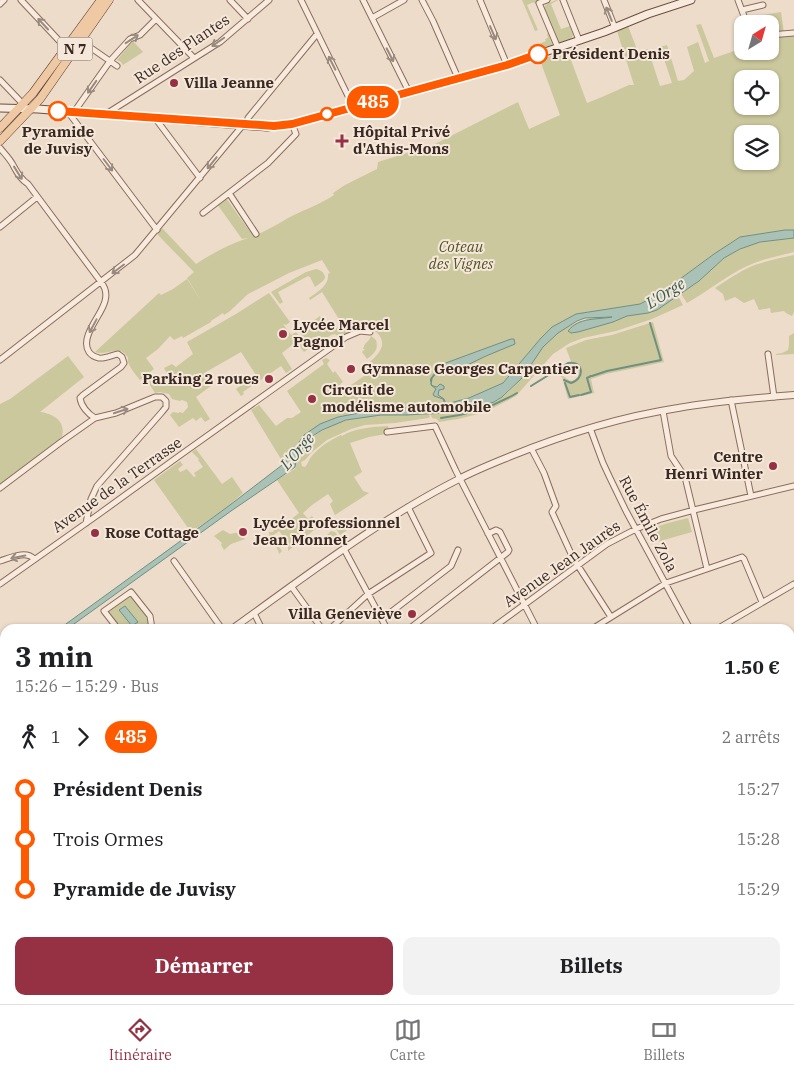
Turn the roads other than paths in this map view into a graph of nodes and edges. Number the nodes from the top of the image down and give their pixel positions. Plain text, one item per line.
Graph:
1 (4, 0) edge
2 (21, 0) edge
3 (109, 0) edge
4 (138, 0) edge
5 (230, 0) edge
6 (269, 0) edge
7 (300, 0) edge
8 (363, 0) edge
9 (404, 0) edge
10 (422, 0) edge
11 (480, 0) edge
12 (547, 0) edge
13 (563, 0) edge
14 (604, 0) edge
15 (691, 0) edge
16 (738, 0) edge
17 (98, 2) edge
18 (0, 4) edge
19 (763, 5) dead end
20 (742, 10) junction
21 (744, 15) edge
22 (372, 18) junction
23 (156, 19) junction
24 (248, 19) junction
25 (615, 28) junction
26 (80, 29) junction
27 (794, 33) edge
28 (317, 34) junction
29 (779, 34) edge
30 (579, 40) junction
31 (81, 41) junction
32 (65, 47) junction
33 (558, 48) junction
34 (194, 58) junction
35 (110, 61) junction
36 (507, 65) junction
37 (117, 66) dead end
38 (458, 78) junction
39 (0, 80) edge
40 (408, 92) junction
41 (0, 108) edge
42 (352, 108) junction
43 (25, 109) junction
44 (71, 112) junction
45 (105, 114) junction
46 (155, 118) junction
47 (292, 124) junction
48 (243, 125) junction
49 (0, 128) edge
50 (0, 137) edge
51 (0, 141) edge
52 (0, 148) edge
53 (200, 178) junction
54 (229, 193) junction
55 (37, 197) junction
56 (203, 213) dead end
57 (0, 227) edge
58 (156, 230) junction
59 (256, 234) dead end
60 (101, 282) junction
61 (370, 332) dead end
62 (768, 354) dead end
63 (0, 360) edge
64 (794, 395) edge
65 (774, 397) junction
66 (731, 400) junction
67 (662, 411) junction
68 (95, 418) junction
69 (590, 428) junction
70 (387, 432) dead end
71 (532, 448) junction
72 (460, 478) junction
73 (794, 486) edge
74 (0, 488) edge
75 (751, 496) junction
76 (408, 506) junction
77 (694, 510) junction
78 (86, 523) junction
79 (636, 529) junction
80 (488, 534) junction
81 (344, 549) junction
82 (458, 550) dead end
83 (501, 558) junction
84 (34, 559) junction
85 (0, 561) edge
86 (174, 561) dead end
87 (578, 565) junction
88 (708, 569) junction
89 (666, 583) junction
90 (0, 584) edge
91 (794, 584) edge
92 (291, 586) junction
93 (368, 594) junction
94 (762, 602) junction
95 (524, 604) junction
96 (254, 613) junction
97 (611, 617) junction
98 (382, 619) junction
99 (114, 624) edge
100 (152, 624) edge
101 (218, 624) edge
102 (239, 624) edge
103 (260, 624) edge
104 (318, 624) edge
105 (335, 624) edge
106 (384, 624) edge
107 (415, 624) edge
108 (498, 624) edge
109 (534, 624) edge
110 (600, 624) edge
111 (687, 624) edge
112 (725, 624) edge

1 - 18 street
32 -> 2 street
3 - 31 main road, N 7
4 - 23 street
5 - 24 street
6 - 24 street, Rue des Plantes
7 - 28 street
8 - 22 street
9 - 22 street
10 - 38 street
11 -> 36 street
12 - 33 street
13 - 30 street
25 -> 14 street
15 - 25 main road
16 - 20 street
17 - 26 main road, N 7
19 - 20 street
20 - 21 street
22 -> 40 street
23 - 34 street
35 -> 23 street
24 -> 34 street, Rue des Plantes
25 - 30 main road
26 - 32 main road, N 7
26 - 43 main road
27 - 29 street
42 -> 28 street
28 - 48 street
30 - 33 main road
31 - 35 street
31 - 43 main road, N 7
32 - 43 main road, N 7
33 - 36 main road
34 - 45 street, Rue des Plantes
35 - 37 street
35 -> 44 street
36 - 38 main road
38 - 40 main road
39 - 43 street
40 - 42 main road
41 - 43 main road
42 - 47 main road
43 - 44 main road
43 - 49 main road, N 7
43 - 50 main road
43 - 51 main road
44 - 45 main road
44 -> 58 street
45 - 46 main road
46 - 48 main road
46 - 53 street
47 - 48 main road
47 - 54 street
48 -> 53 street
52 -> 55 street
53 - 58 street
54 - 56 street
54 - 59 street
55 - 57 street
55 - 60 street
58 -> 60 street
60 - 63 street
60 -> 68 street
61 - 78 street, Avenue de la Terrasse
62 - 65 street
64 - 65 street
65 - 66 street
66 - 67 street
66 - 75 street
67 - 69 street
67 - 77 street
68 - 74 street
68 -> 78 street
69 - 71 street
69 - 79 street, Rue Émile Zola
70 - 72 street
71 - 72 street
71 - 87 street
72 - 76 street
72 - 80 street
73 - 75 street, Avenue Jean Jaurès
75 - 77 street, Avenue Jean Jaurès
76 - 81 street
76 - 93 street
77 - 79 street, Avenue Jean Jaurès
77 - 88 street
78 - 84 street, Avenue de la Terrasse
79 - 87 street, Avenue Jean Jaurès
79 - 89 street, Rue Émile Zola
80 - 83 street
80 - 83 street
81 - 92 street
81 - 93 street
82 - 98 street
83 - 95 street
83 - 107 street
84 -> 85 street
84 - 90 street, Avenue de la Terrasse
86 - 101 street
87 - 95 street, Avenue Jean Jaurès
87 - 97 street
88 - 89 street
88 - 94 street
89 - 97 street
89 - 111 street, Rue Émile Zola
91 - 94 street
92 - 96 street
92 - 104 street
93 - 98 street
93 - 105 street
94 - 112 street
95 - 108 street, Avenue Jean Jaurès
95 - 109 street
96 - 102 street
96 - 103 street
97 - 110 street
98 - 106 street
99 - 100 street

